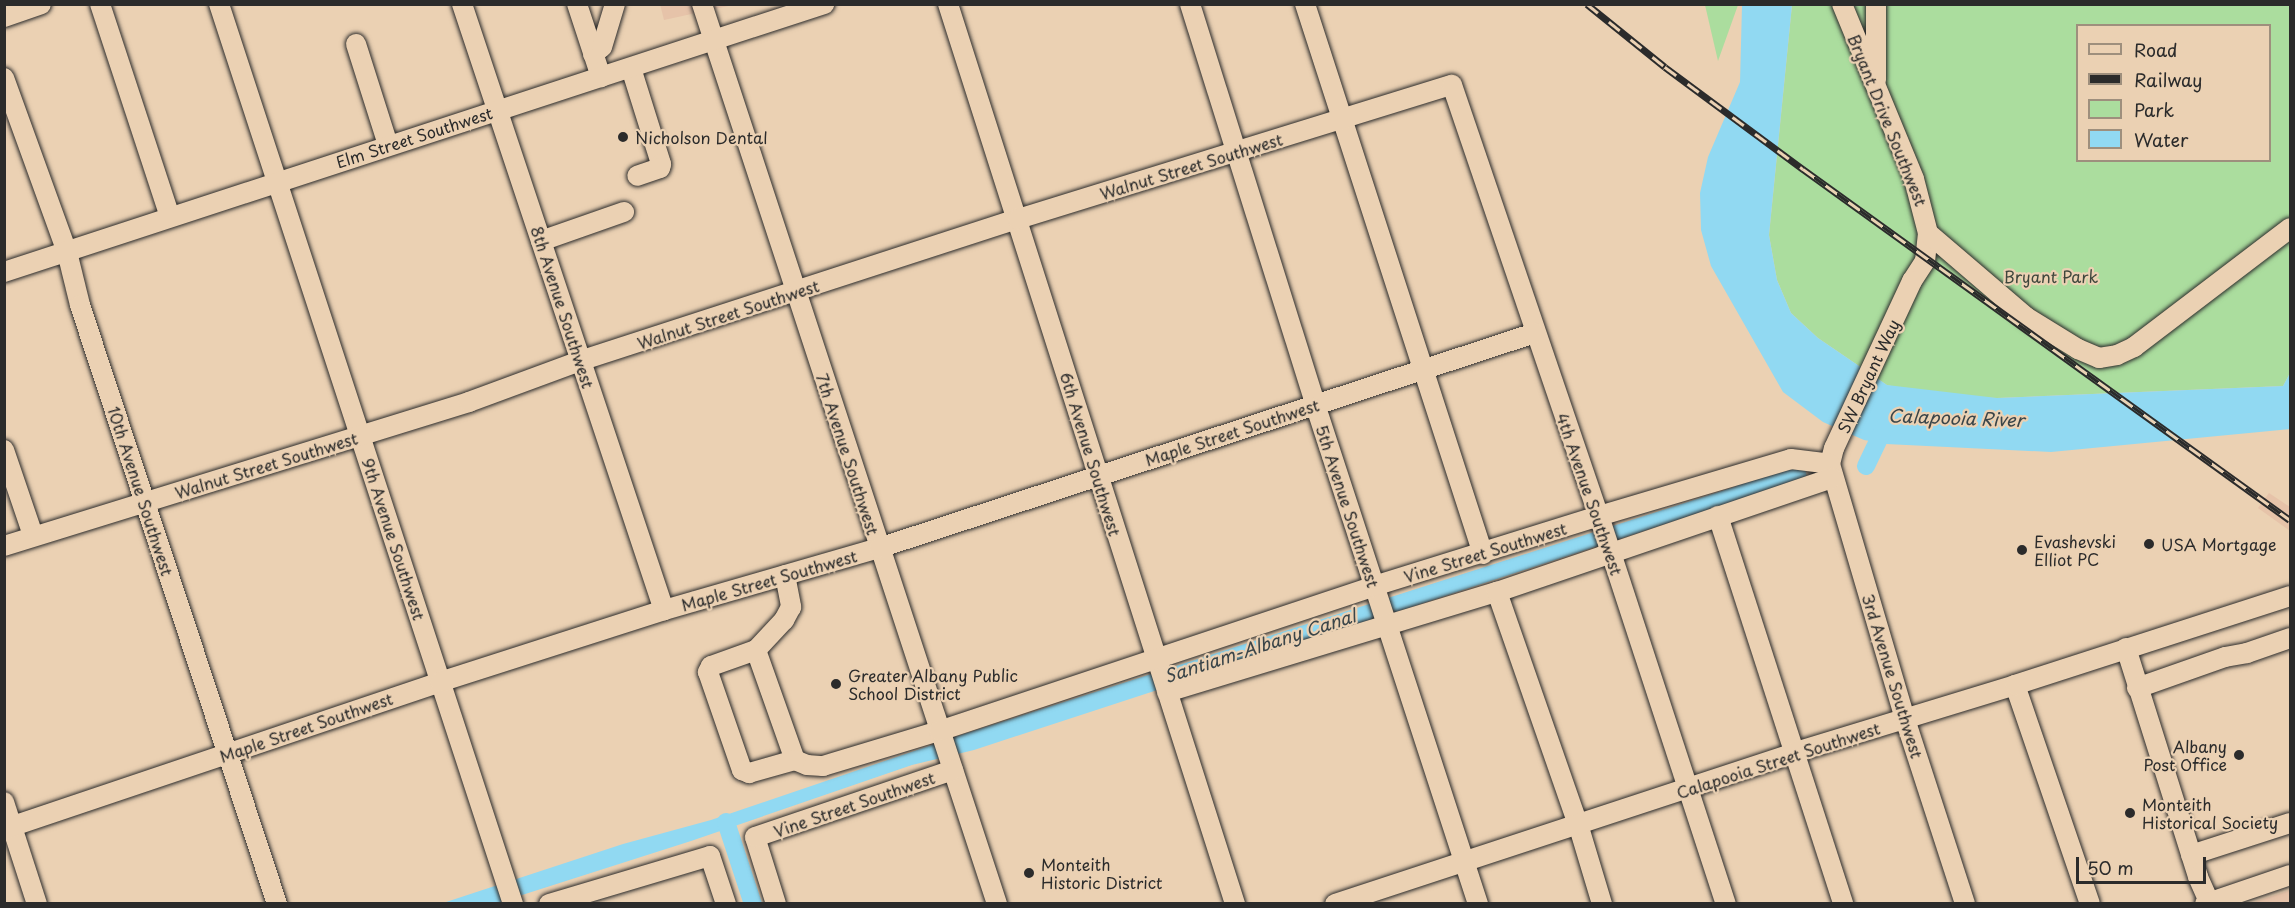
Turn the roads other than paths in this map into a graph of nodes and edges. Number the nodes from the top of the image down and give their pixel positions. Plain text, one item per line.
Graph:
1 (41, 4) edge
2 (100, 4) edge
3 (219, 4) edge
4 (462, 4) edge
5 (577, 4) edge
6 (615, 4) edge
7 (702, 4) edge
8 (824, 4) edge
9 (948, 4) edge
10 (1190, 4) edge
11 (1305, 4) edge
12 (1842, 4) edge
13 (1876, 4) edge
14 (4, 17) edge
15 (714, 42) junction
16 (356, 44) dead end
17 (593, 54) junction
18 (631, 68) junction
19 (601, 77) junction
20 (4, 78) edge
21 (1452, 85) joint
22 (1877, 87) junction
23 (496, 110) junction
24 (1343, 118) junction
25 (388, 145) junction
26 (1237, 152) junction
27 (637, 176) dead end
28 (276, 182) junction
29 (624, 212) dead end
30 (170, 217) junction
31 (1018, 219) junction
32 (2290, 228) edge
33 (1928, 233) junction
34 (541, 241) junction
35 (67, 252) junction
36 (4, 272) edge
37 (796, 293) junction
38 (1902, 303) joint
39 (1535, 333) junction
40 (580, 361) junction
41 (1425, 369) junction
42 (1315, 405) junction
43 (361, 435) junction
44 (4, 450) edge
45 (1832, 463) junction
46 (1098, 477) junction
47 (144, 503) junction
48 (1718, 516) junction
49 (1600, 521) junction
50 (33, 535) junction
51 (4, 546) edge
52 (879, 548) junction
53 (1610, 550) junction
54 (1483, 554) junction
55 (785, 575) junction
56 (1376, 592) junction
57 (1497, 592) junction
58 (2290, 596) edge
59 (664, 610) junction
60 (1385, 620) junction
61 (2290, 638) edge
62 (2126, 648) junction
63 (756, 650) junction
64 (1157, 665) junction
65 (440, 682) junction
66 (2015, 685) junction
67 (2137, 688) junction
68 (1167, 691) junction
69 (1905, 719) junction
70 (946, 750) junction
71 (228, 753) junction
72 (1793, 753) junction
73 (795, 760) junction
74 (1689, 789) junction
75 (4, 802) edge
76 (2290, 823) edge
77 (1578, 824) junction
78 (9, 828) edge
79 (2191, 855) junction
80 (1465, 860) junction
81 (2290, 875) edge
82 (37, 903) edge
83 (277, 903) edge
84 (513, 903) edge
85 (549, 903) edge
86 (726, 903) edge
87 (776, 903) edge
88 (997, 903) edge
89 (1235, 903) edge
90 (1335, 903) edge
91 (1478, 903) edge
92 (1602, 903) edge
93 (1726, 903) edge
94 (1843, 903) edge
95 (1965, 903) edge
96 (2090, 903) edge
97 (2208, 903) edge

1 - 14 street
2 - 30 street
3 - 28 street, 9th Avenue Southwest
4 - 23 street, 8th Avenue Southwest
5 - 17 street
6 - 17 street
7 - 15 street, 7th Avenue Southwest
8 - 15 street, Elm Street Southwest
9 - 31 street, 6th Avenue Southwest
10 - 26 street, 5th Avenue Southwest
11 - 24 street
12 - 22 street, Bryant Drive Southwest
13 - 22 street
15 - 18 street, Elm Street Southwest
15 - 37 street, 7th Avenue Southwest
16 - 25 street
17 - 19 street
18 - 19 street, Elm Street Southwest
18 - 27 street
19 - 23 street, Elm Street Southwest
20 - 35 street, 10th Avenue Southwest
21 - 24 street, Walnut Street Southwest
21 - 39 street, 4th Avenue Southwest
22 - 33 street, Bryant Drive Southwest
23 - 25 street, Elm Street Southwest
23 - 34 street, 8th Avenue Southwest
24 - 26 street, Walnut Street Southwest
24 - 41 street
25 - 28 street, Elm Street Southwest
26 - 31 street, Walnut Street Southwest
26 - 42 street, 5th Avenue Southwest
28 - 30 street, Elm Street Southwest
28 - 43 street, 9th Avenue Southwest
29 - 34 street
30 - 35 street, Elm Street Southwest
31 - 37 street, Walnut Street Southwest
31 - 46 street, 6th Avenue Southwest
32 - 33 street
33 - 38 street, Bryant Drive Southwest
34 - 40 street, 8th Avenue Southwest
35 - 36 street, Elm Street Southwest
35 - 47 street, 10th Avenue Southwest
37 - 40 street, Walnut Street Southwest
37 - 52 street, 7th Avenue Southwest
38 - 45 street, SW Bryant Way
39 - 41 street, Maple Street Southwest
39 - 49 street, 4th Avenue Southwest
40 - 43 street, Walnut Street Southwest
40 - 59 street, 8th Avenue Southwest
41 - 42 street, Maple Street Southwest
41 - 54 street
42 - 46 street, Maple Street Southwest
42 - 56 street, 5th Avenue Southwest
43 - 47 street, Walnut Street Southwest
43 - 65 street, 9th Avenue Southwest
44 - 50 street
45 - 48 street
45 - 49 street, Vine Street Southwest
45 - 69 street, 3rd Avenue Southwest
46 - 52 street, Maple Street Southwest
46 - 64 street, 6th Avenue Southwest
47 - 50 street, Walnut Street Southwest
47 - 71 street, 10th Avenue Southwest
48 - 53 street
48 - 72 street
49 - 53 street, 4th Avenue Southwest
49 - 54 street, Vine Street Southwest
50 - 51 street, Walnut Street Southwest
52 - 55 street, Maple Street Southwest
52 - 70 street, 7th Avenue Southwest
53 - 57 street
53 - 74 street, 4th Avenue Southwest
54 - 56 street, Vine Street Southwest
55 - 59 street, Maple Street Southwest
55 - 63 street
56 - 60 street, 5th Avenue Southwest
56 - 64 street, Vine Street Southwest
57 - 60 street
57 - 77 street
58 - 62 street, Calapooia Street Southwest
59 - 65 street, Maple Street Southwest
60 - 68 street
60 - 80 street, 5th Avenue Southwest
61 - 67 street
62 - 66 street, Calapooia Street Southwest
62 - 67 street
63 - 73 street
63 - 73 street
64 - 68 street, 6th Avenue Southwest
64 - 70 street, Vine Street Southwest
65 - 71 street, Maple Street Southwest
65 - 84 street, 9th Avenue Southwest
66 - 69 street, Calapooia Street Southwest
66 - 96 street
67 - 79 street
68 - 89 street, 6th Avenue Southwest
69 - 72 street, Calapooia Street Southwest
69 - 95 street, 3rd Avenue Southwest
70 - 73 street
70 - 87 street, Vine Street Southwest
70 - 88 street, 7th Avenue Southwest
71 - 78 street, Maple Street Southwest
71 - 83 street, 10th Avenue Southwest
72 - 74 street, Calapooia Street Southwest
72 - 94 street
74 - 77 street, Calapooia Street Southwest
74 - 93 street, 4th Avenue Southwest
75 - 78 street
76 - 79 street
77 - 80 street, Calapooia Street Southwest
77 - 92 street
78 - 82 street
79 - 97 street
80 - 90 street, Calapooia Street Southwest
80 - 91 street, 5th Avenue Southwest
81 - 97 street
85 - 86 street

